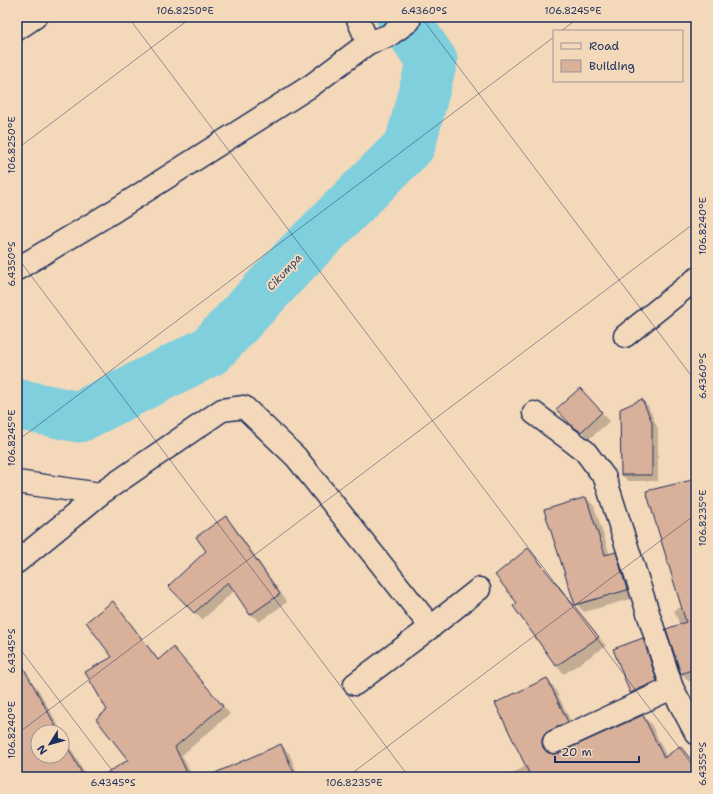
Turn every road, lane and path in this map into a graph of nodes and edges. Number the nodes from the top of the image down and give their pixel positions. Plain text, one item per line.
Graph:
1 (35, 17) edge
2 (357, 17) edge
3 (409, 21) dead end
4 (17, 29) edge
5 (378, 39) junction
6 (17, 269) edge
7 (696, 279) edge
8 (625, 336) dead end
9 (534, 413) dead end
10 (17, 482) edge
11 (100, 494) junction
12 (17, 562) edge
13 (479, 589) dead end
14 (431, 627) junction
15 (354, 684) dead end
16 (672, 688) junction
17 (696, 733) edge
18 (554, 742) dead end

1 - 4 street
2 - 5 street
3 - 5 street
5 - 6 street
7 - 8 street
9 - 16 street
10 - 11 street
11 - 12 street
11 - 14 street
13 - 14 street
14 - 15 street
16 - 17 street
16 - 18 street

